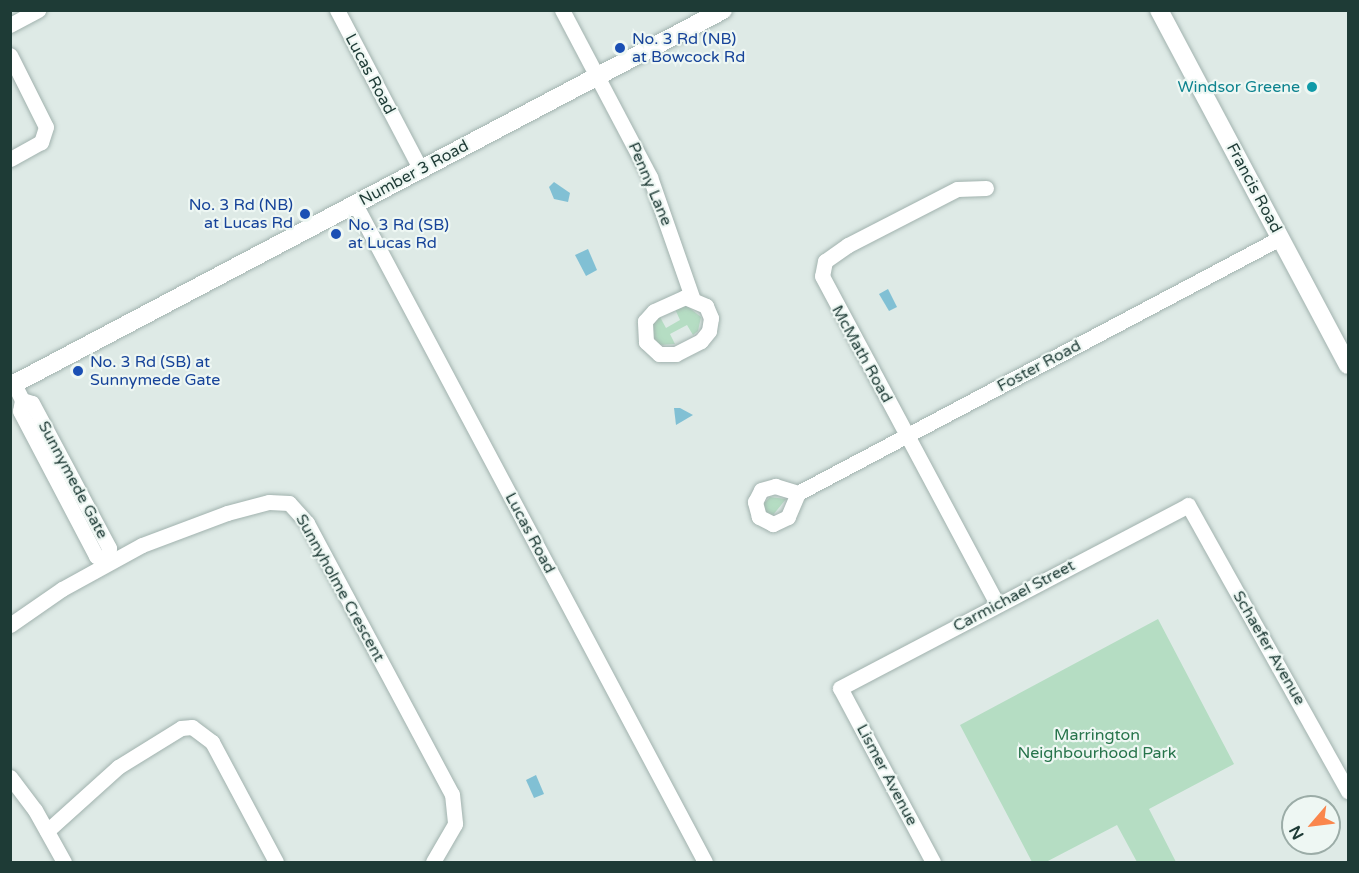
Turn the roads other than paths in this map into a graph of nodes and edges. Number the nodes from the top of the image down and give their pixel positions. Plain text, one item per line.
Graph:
1 (38, 10) edge
2 (337, 10) edge
3 (562, 10) edge
4 (723, 10) edge
5 (1159, 10) edge
6 (10, 25) edge
7 (10, 56) edge
8 (596, 77) junction
9 (10, 159) edge
10 (421, 170) junction
11 (986, 188) dead end
12 (356, 204) junction
13 (1280, 238) junction
14 (692, 297) junction
15 (1348, 365) edge
16 (16, 390) edge
17 (907, 436) junction
18 (798, 493) dead end
19 (1188, 505) joint
20 (107, 562) junction
21 (998, 604) junction
22 (10, 625) edge
23 (840, 688) joint
24 (10, 777) edge
25 (1348, 791) edge
26 (47, 831) junction
27 (64, 862) edge
28 (276, 862) edge
29 (433, 862) edge
30 (705, 862) edge
31 (933, 862) edge

1 - 6 street
2 - 10 street, Lucas Road
3 - 8 street, Penny Lane
4 - 8 main road, Number 3 Road
5 - 13 main road, Francis Road
7 - 9 street
8 - 10 main road, Number 3 Road
8 - 14 street, Penny Lane
10 - 12 main road, Number 3 Road
11 - 17 street, McMath Road
12 - 16 main road, Number 3 Road
12 - 30 street, Lucas Road
13 - 15 main road, Francis Road
13 - 17 street, Foster Road
14 - 14 street, Penny Lane
16 - 20 street, Sunnymede Gate
17 - 18 street, Foster Road
17 - 21 street, McMath Road
19 - 21 street, Carmichael Street
19 - 25 street, Schaefer Avenue
20 - 22 street, Sunnyholme Crescent
20 - 29 street, Sunnyholme Crescent
21 - 23 street, Carmichael Street
23 - 31 street, Lismer Avenue
24 - 26 street
26 - 27 street
26 - 28 street

